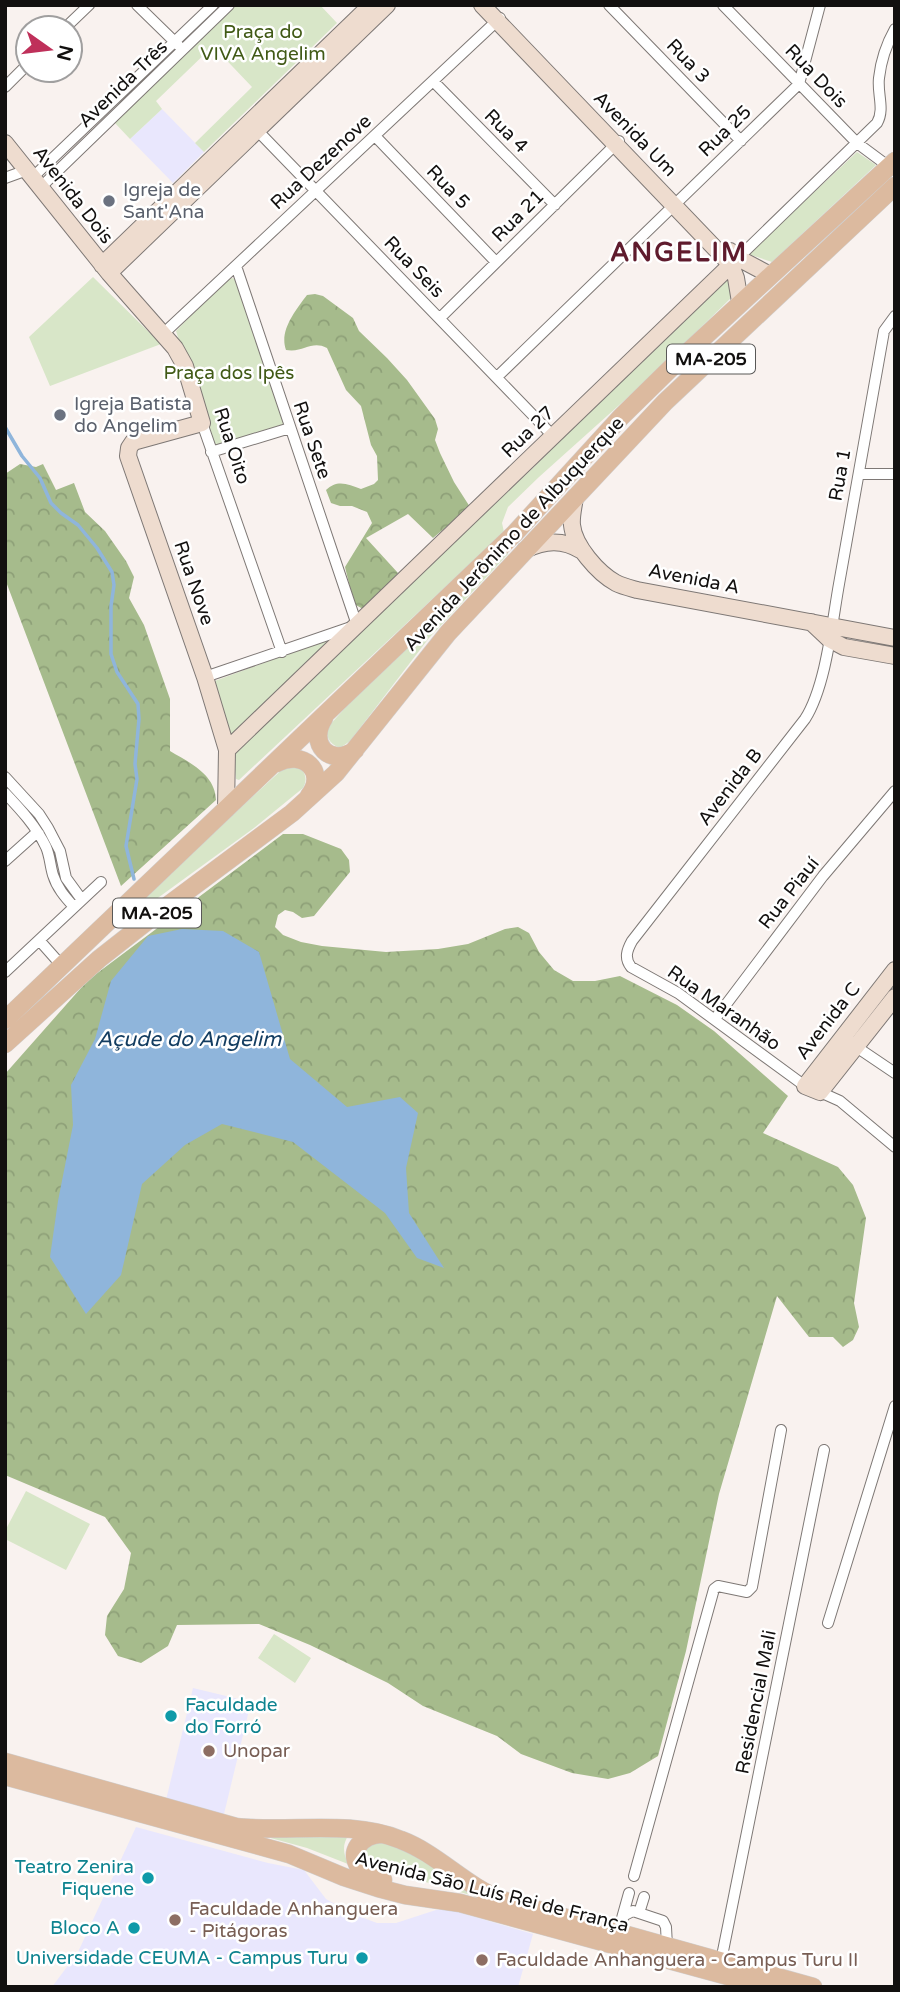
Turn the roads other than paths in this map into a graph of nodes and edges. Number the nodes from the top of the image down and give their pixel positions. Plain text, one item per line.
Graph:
1 (136, 5) edge
2 (213, 5) edge
3 (229, 5) edge
4 (371, 5) edge
5 (387, 5) edge
6 (481, 5) edge
7 (609, 5) edge
8 (723, 5) edge
9 (820, 5) edge
10 (733, 10) edge
11 (497, 14) edge
12 (895, 29) edge
13 (178, 46) junction
14 (433, 81) junction
15 (799, 84) junction
16 (254, 127) junction
17 (375, 136) junction
18 (741, 141) junction
19 (618, 142) junction
20 (5, 143) edge
21 (857, 143) junction
22 (892, 164) edge
23 (5, 178) edge
24 (34, 178) junction
25 (895, 186) edge
26 (316, 191) junction
27 (677, 203) junction
28 (555, 205) junction
29 (496, 262) junction
30 (734, 262) junction
31 (236, 266) junction
32 (105, 269) junction
33 (769, 275) junction
34 (740, 302) junction
35 (895, 316) edge
36 (440, 318) junction
37 (163, 334) junction
38 (497, 377) junction
39 (665, 402) junction
40 (202, 423) junction
41 (290, 428) junction
42 (553, 436) junction
43 (211, 452) junction
44 (859, 474) junction
45 (895, 474) edge
46 (575, 497) junction
47 (523, 551) junction
48 (582, 551) junction
49 (357, 625) junction
50 (830, 632) junction
51 (895, 638) edge
52 (282, 652) junction
53 (895, 656) edge
54 (205, 677) junction
55 (328, 713) junction
56 (361, 744) junction
57 (227, 750) junction
58 (270, 767) junction
59 (5, 777) edge
60 (895, 791) edge
61 (5, 793) edge
62 (226, 809) junction
63 (292, 813) junction
64 (39, 834) junction
65 (5, 861) edge
66 (101, 882) dead end
67 (78, 904) junction
68 (39, 940) junction
69 (627, 955) joint
70 (62, 966) junction
71 (895, 970) edge
72 (5, 972) edge
73 (895, 997) edge
74 (5, 1020) edge
75 (715, 1020) junction
76 (29, 1021) junction
77 (5, 1044) edge
78 (855, 1046) junction
79 (5, 1052) edge
80 (895, 1073) edge
81 (813, 1089) junction
82 (895, 1147) edge
83 (895, 1406) edge
84 (781, 1430) dead end
85 (824, 1450) dead end
86 (828, 1623) dead end
87 (5, 1762) edge
88 (5, 1776) edge
89 (382, 1834) junction
90 (635, 1876) dead end
91 (629, 1893) dead end
92 (644, 1897) dead end
93 (439, 1899) junction
94 (639, 1913) junction
95 (618, 1925) junction
96 (667, 1946) junction
97 (722, 1961) junction
98 (768, 1987) edge
99 (813, 1987) edge

1 - 13 street
2 - 13 street, Avenida Três
3 - 13 street, Avenida Três
4 - 16 street
5 - 16 street
6 - 11 street, Avenida Um
7 - 18 street, Rua 3
8 - 10 street, Rua Dois
9 - 15 street
10 - 15 street, Rua Dois
11 - 14 street, Rua Dezenove
11 - 19 street, Avenida Um
12 - 21 street, Rua 27
13 - 24 street, Avenida Três
14 - 17 street, Rua Dezenove
14 - 28 street, Rua 4
15 - 18 street, Rua 25
15 - 21 street, Rua Dois
16 - 26 street, Rua Seis
16 - 32 street
17 - 26 street, Rua Dezenove
17 - 29 street, Rua 5
18 - 27 street, Rua 25
19 - 27 street, Avenida Um
19 - 28 street, Rua 21
20 - 24 street, Avenida Dois
21 - 22 street, Rua Dois
21 - 30 street, Rua 27
22 - 33 main road, Avenida Jerônimo de Albuquerque / MA-205
23 - 24 street
24 - 32 street, Avenida Dois
25 - 39 main road, Avenida Jerônimo de Albuquerque / MA-205
26 - 31 street, Rua Dezenove
26 - 36 street, Rua Seis
27 - 30 street, Avenida Um
27 - 38 street, Rua 25
28 - 29 street, Rua 21
29 - 36 street, Rua 21
30 - 33 street, Avenida Um
30 - 34 street
30 - 42 street, Rua 27
31 - 37 street, Rua Dezenove
31 - 41 street, Rua Sete
32 - 37 street, Rua Oito
33 - 34 main road, Avenida Jerônimo de Albuquerque / MA-205
33 - 39 main road
34 - 55 main road, Avenida Jerônimo de Albuquerque / MA-205
35 - 44 street, Rua 1
36 - 38 street, Rua Seis
37 - 40 street, Rua Oito
38 - 42 street, Rua Seis
39 - 46 main road, Avenida Jerônimo de Albuquerque / MA-205
40 - 43 street, Rua Oito
40 - 54 street, Rua Nove
41 - 43 street
41 - 49 street, Rua Sete
42 - 49 street, Rua 27
43 - 52 street, Rua Oito
44 - 45 street
44 - 50 street, Rua 1
46 - 47 main road, Avenida Jerônimo de Albuquerque / MA-205
46 - 48 street, Avenida A
47 - 48 street
47 - 56 main road, Avenida Jerônimo de Albuquerque / MA-205
48 - 50 street, Avenida A
49 - 52 street
49 - 57 street, Rua 27
50 - 51 street, Avenida A
50 - 53 street, Avenida A
50 - 69 street, Avenida B
52 - 54 street
54 - 57 street, Rua Nove
55 - 56 main road
55 - 58 main road, Avenida Jerônimo de Albuquerque / MA-205
56 - 63 main road, Avenida Jerônimo de Albuquerque / MA-205
57 - 62 street, Rua Nove
58 - 62 main road, Avenida Jerônimo de Albuquerque / MA-205
58 - 63 main road
59 - 67 street
60 - 75 street, Rua Piauí
61 - 64 street
62 - 70 main road, Avenida Jerônimo de Albuquerque / MA-205
63 - 76 main road, Avenida Jerônimo de Albuquerque / MA-205
64 - 65 street
64 - 67 street
66 - 67 street
67 - 68 street
68 - 70 street
68 - 72 street
69 - 75 street, Rua Maranhão
70 - 74 main road, Avenida Jerônimo de Albuquerque / MA-205
71 - 81 street, Avenida C
73 - 78 street, Avenida C
75 - 81 street, Rua Maranhão
76 - 77 main road, Avenida Jerônimo de Albuquerque / MA-205
76 - 79 street
78 - 80 street
78 - 81 street, Avenida C
81 - 82 street
83 - 86 street
84 - 90 street
85 - 97 street, Residencial Mali
87 - 89 main road, Avenida São Luís Rei de França
88 - 93 main road, Avenida São Luís Rei de França
89 - 93 main road
89 - 95 main road, Avenida São Luís Rei de França
91 - 95 street
92 - 94 street
93 - 98 main road, Avenida São Luís Rei de França
94 - 95 street
94 - 96 street
95 - 96 main road, Avenida São Luís Rei de França
96 - 97 main road, Avenida São Luís Rei de França
97 - 99 main road, Avenida São Luís Rei de França

